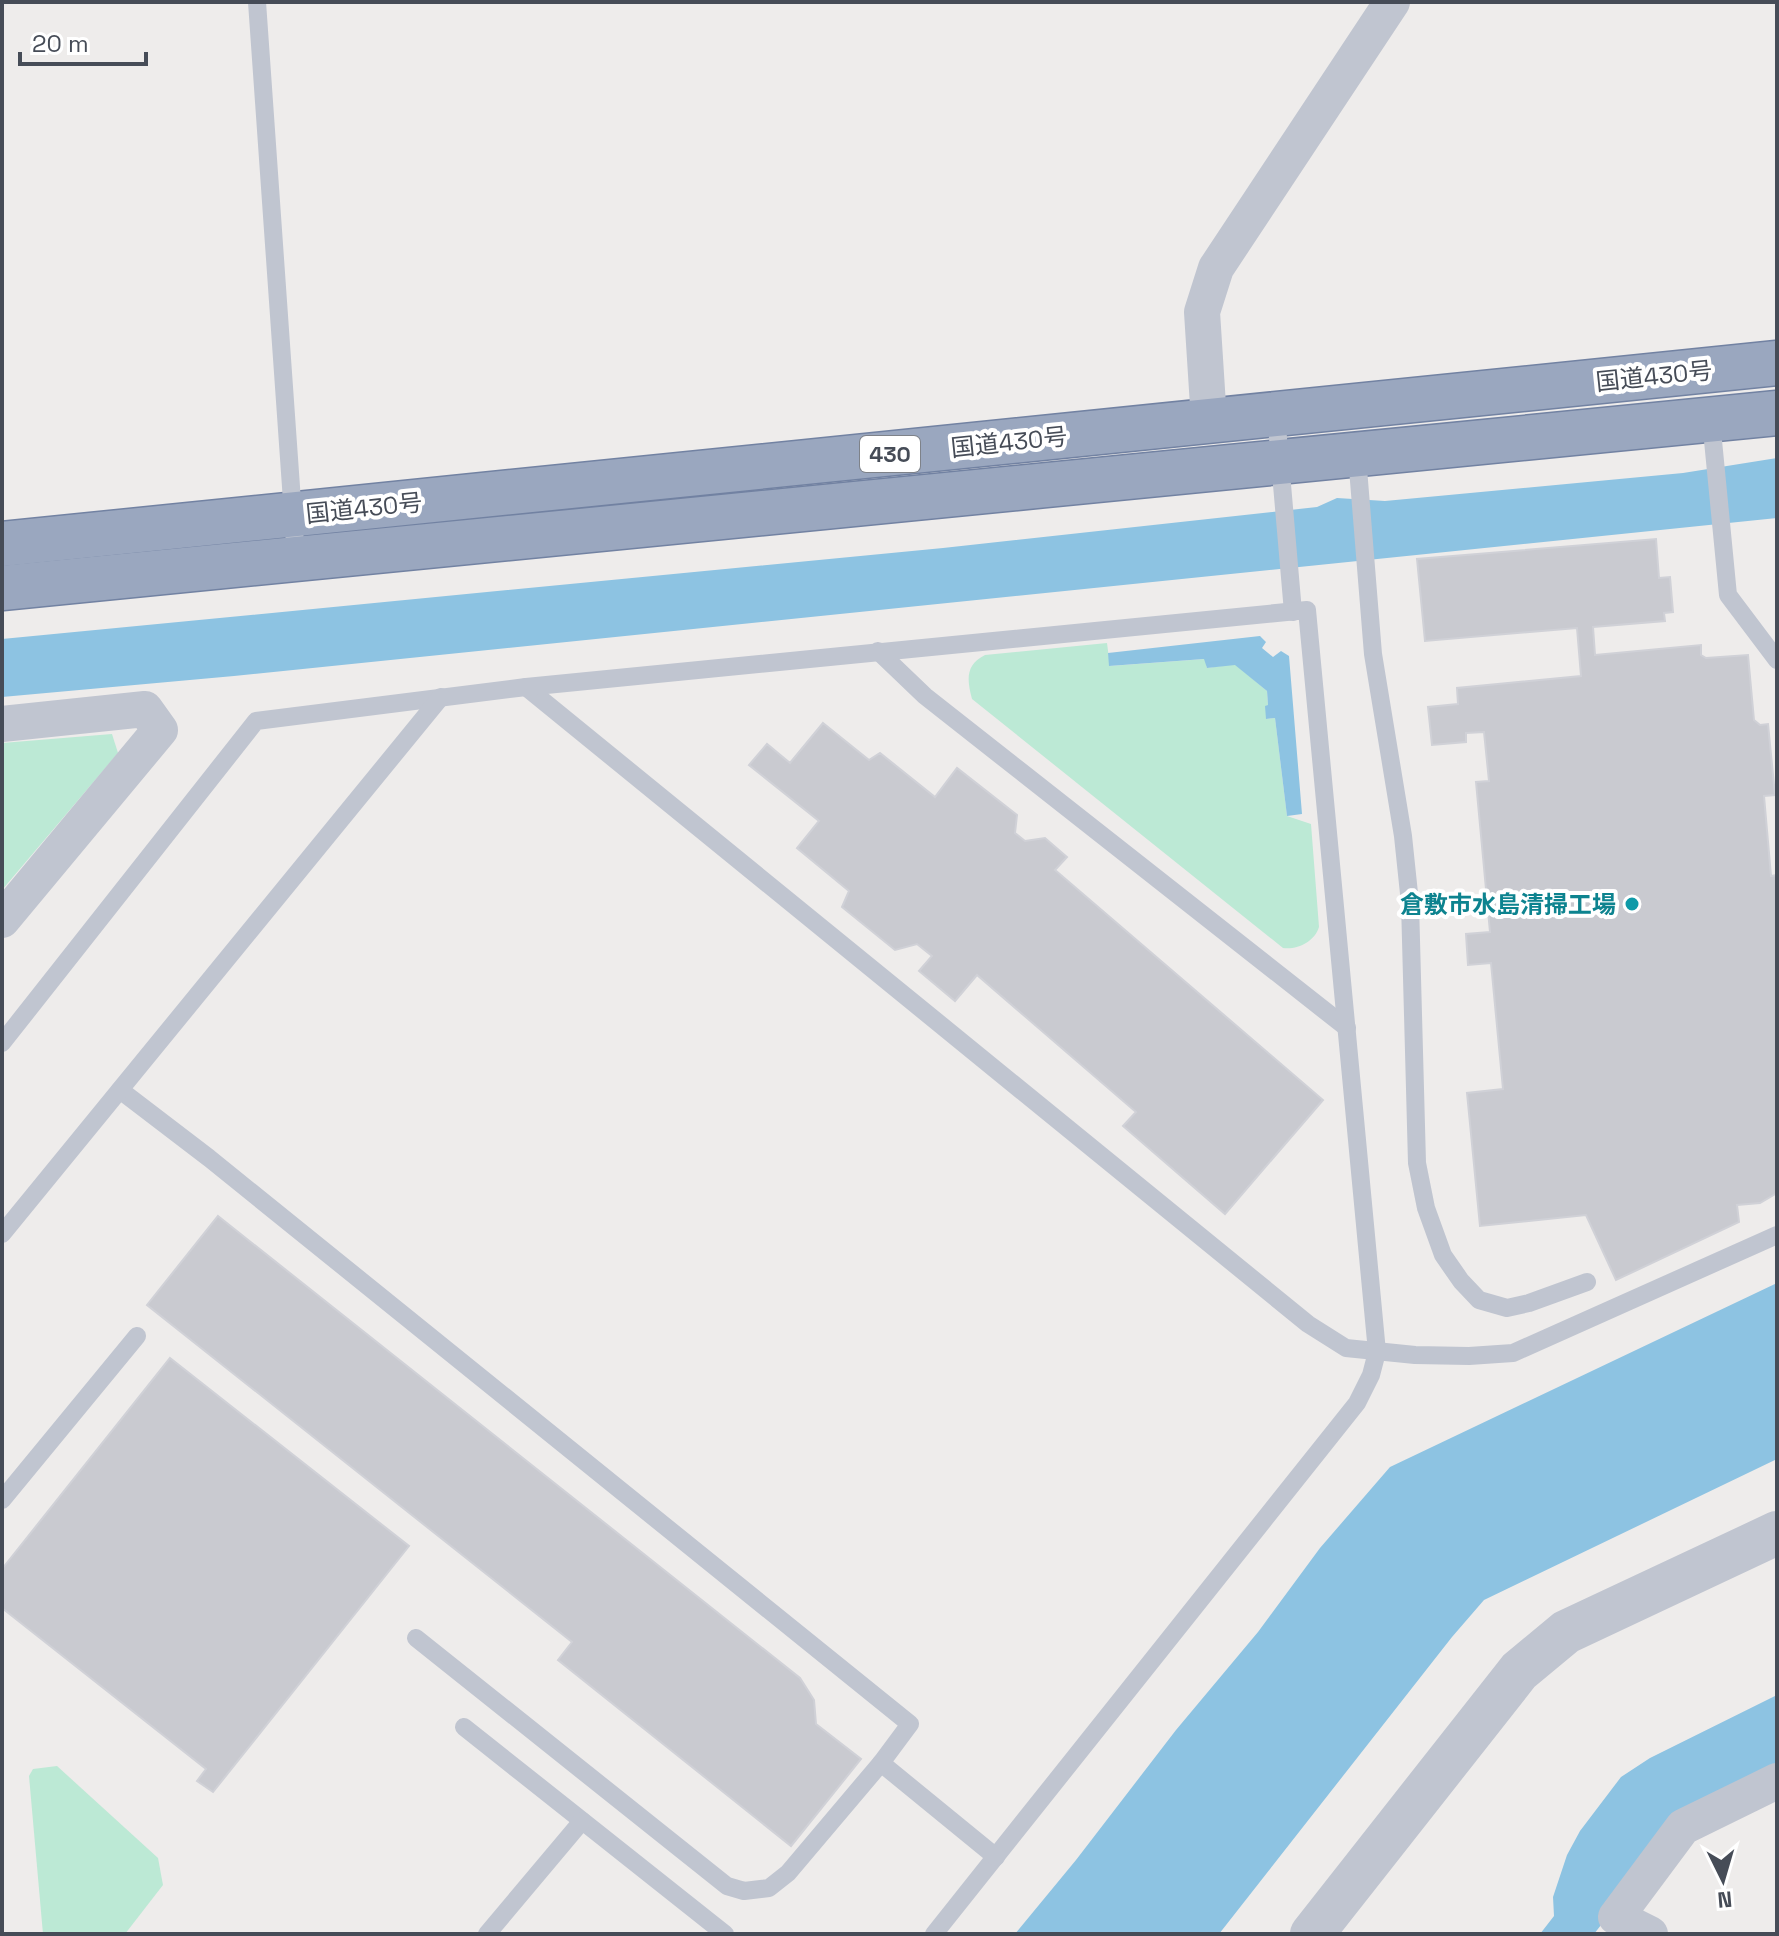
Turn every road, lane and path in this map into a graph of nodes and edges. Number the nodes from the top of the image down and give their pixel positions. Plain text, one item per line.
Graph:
1 (257, 2) edge
2 (1392, 2) edge
3 (1777, 363) edge
4 (1777, 413) edge
5 (1276, 415) junction
6 (1209, 421) junction
7 (1713, 440) junction
8 (1358, 476) junction
9 (1282, 485) junction
10 (294, 537) junction
11 (2, 544) edge
12 (2, 588) edge
13 (1293, 612) junction
14 (878, 651) junction
15 (1777, 660) edge
16 (526, 687) junction
17 (441, 697) junction
18 (2, 724) edge
19 (2, 920) edge
20 (1347, 1028) junction
21 (2, 1043) edge
22 (120, 1090) junction
23 (2, 1234) edge
24 (1777, 1235) edge
25 (1587, 1282) dead end
26 (137, 1336) dead end
27 (1377, 1352) junction
28 (2, 1500) edge
29 (1777, 1533) edge
30 (416, 1638) dead end
31 (464, 1727) dead end
32 (881, 1763) junction
33 (1777, 1781) edge
34 (582, 1821) junction
35 (996, 1857) junction
36 (1643, 1933) edge
37 (487, 1934) edge
38 (725, 1934) edge
39 (934, 1934) edge
40 (1312, 1934) edge

1 - 10 lane
2 - 6 street
3 - 5 highway, 国道430号 / 430
4 - 7 highway, 国道430号 / 430
5 - 6 highway, 国道430号 / 430
5 - 9 lane
6 - 10 highway, 国道430号 / 430
7 - 8 highway, 国道430号 / 430
7 - 15 lane
8 - 9 highway, 国道430号 / 430
8 - 25 lane
9 - 10 highway, 国道430号 / 430
9 - 13 lane
10 - 11 highway, 国道430号 / 430
10 - 12 highway, 国道430号 / 430
13 - 14 lane
13 - 20 lane
14 - 16 lane
14 - 20 lane
16 - 17 lane
16 - 27 lane
17 - 21 lane
17 - 22 lane
18 - 19 street
20 - 27 lane
22 - 23 lane
22 - 32 lane
24 - 27 lane
26 - 28 lane
27 - 35 lane
29 - 40 street
30 - 32 lane
31 - 34 lane
32 - 35 lane
33 - 36 street
34 - 37 lane
34 - 38 lane
35 - 39 lane

